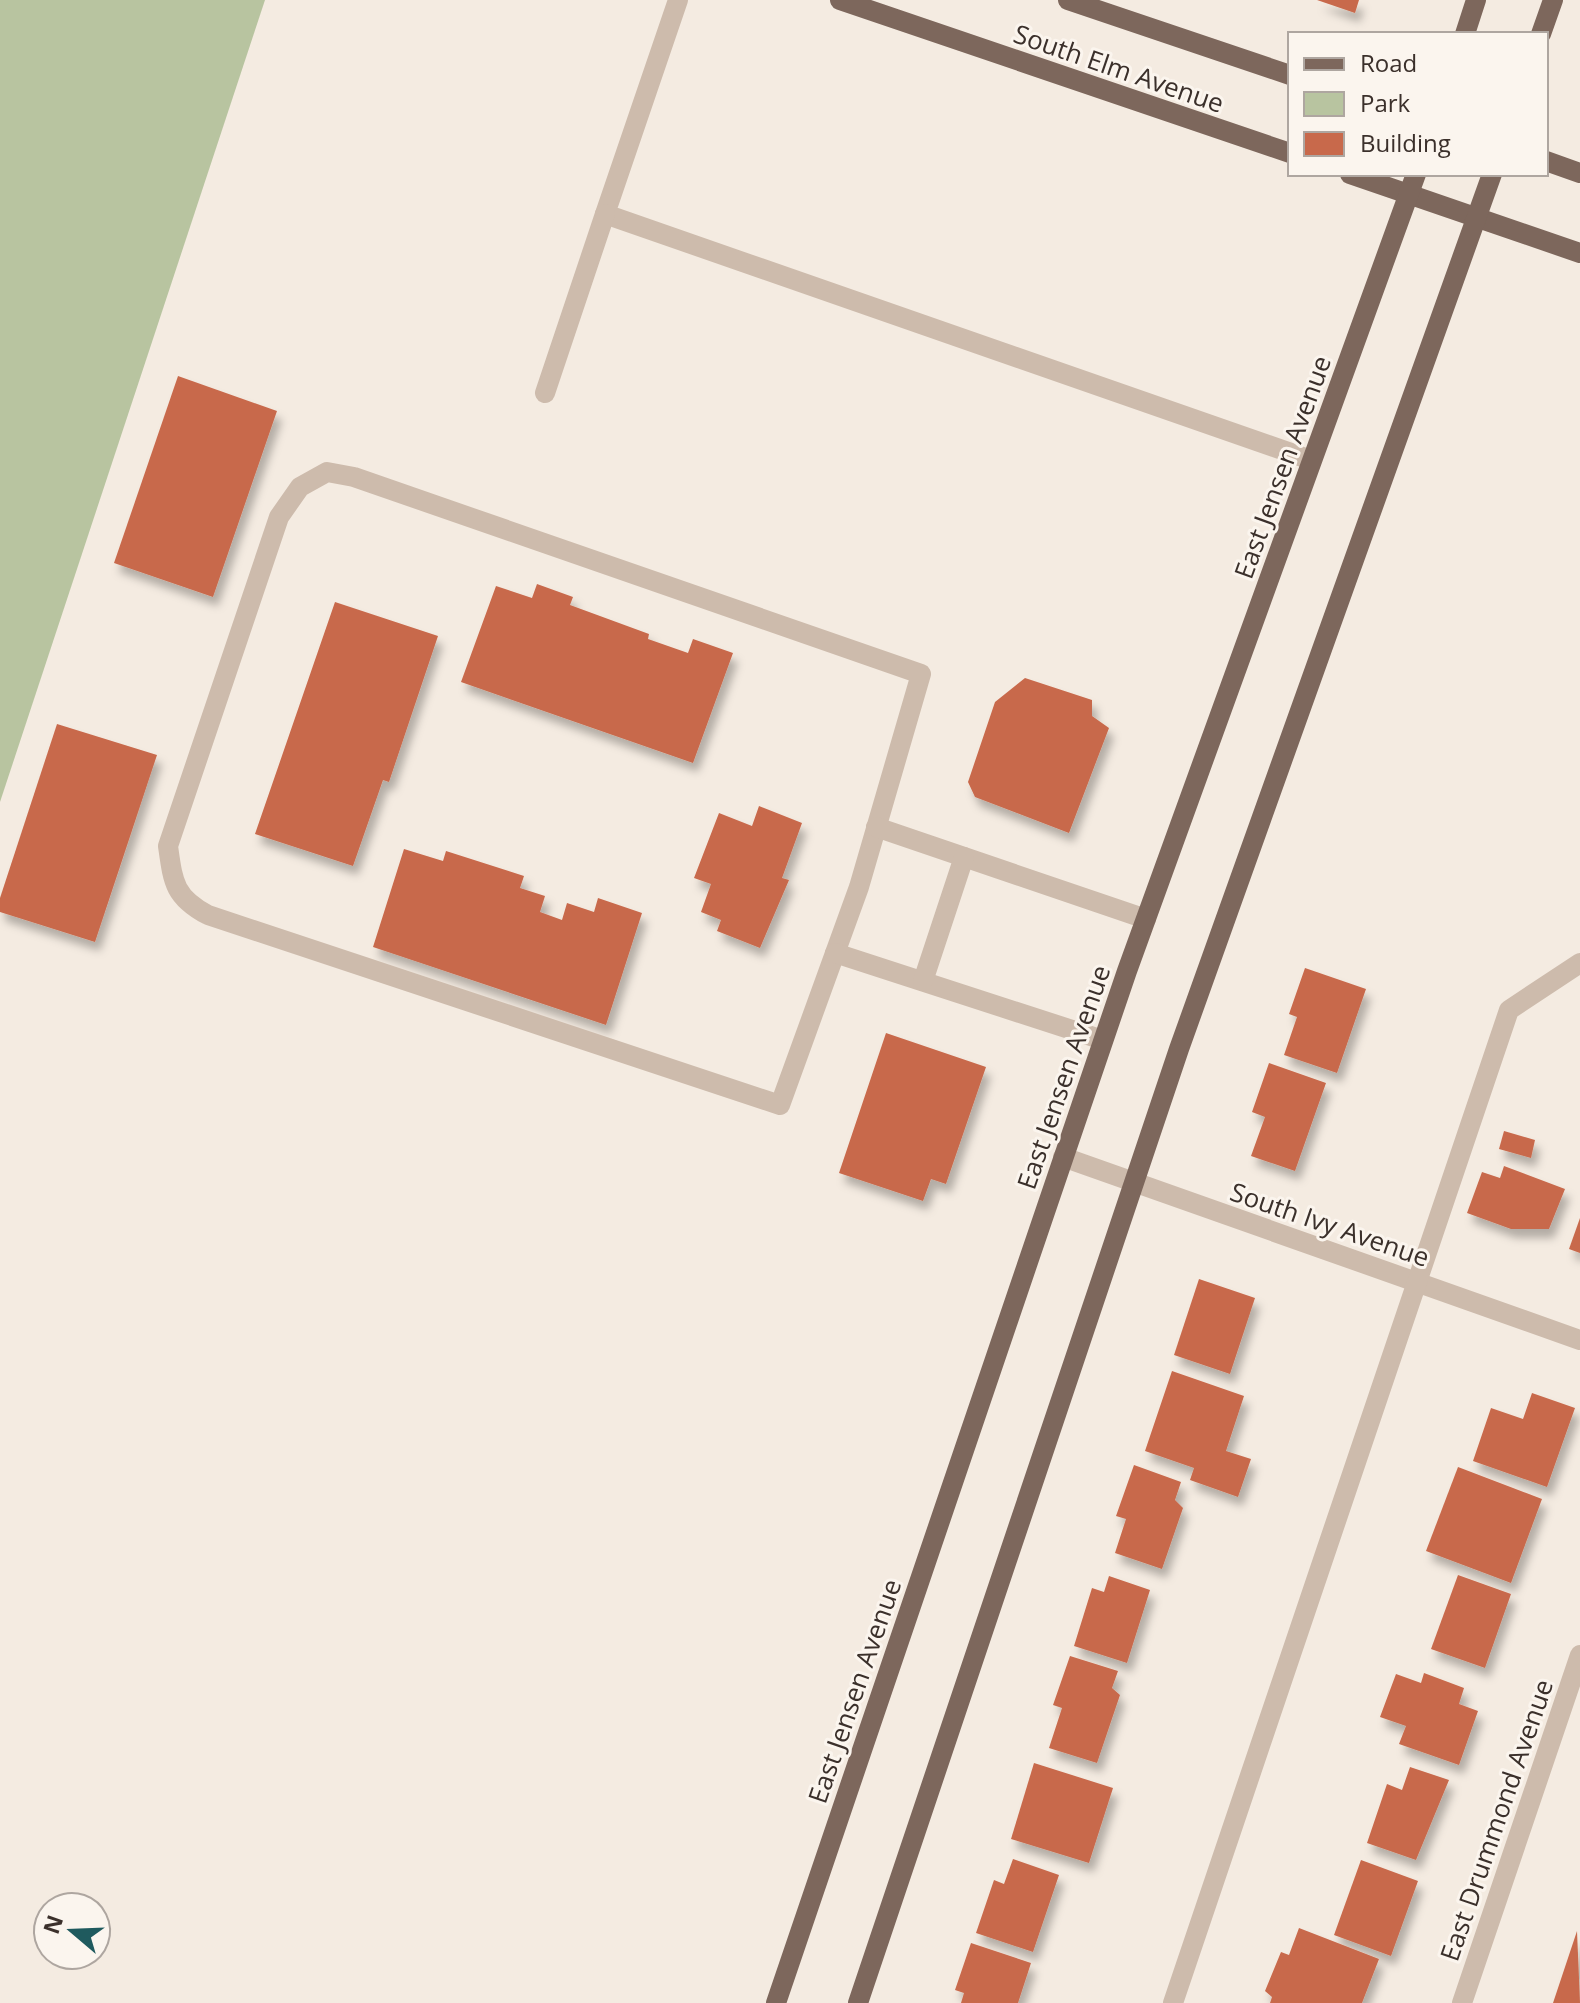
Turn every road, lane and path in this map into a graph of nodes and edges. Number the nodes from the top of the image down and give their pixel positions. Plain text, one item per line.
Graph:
1 (678, 0) edge
2 (840, 0) edge
3 (1068, 0) edge
4 (1476, 0) edge
5 (1553, 0) edge
6 (1466, 32) edge
7 (1542, 32) edge
8 (1288, 74) edge
9 (1288, 152) edge
10 (1548, 162) edge
11 (1580, 173) edge
12 (1362, 176) edge
13 (1491, 176) edge
14 (1412, 184) edge
15 (605, 214) junction
16 (1477, 218) junction
17 (1580, 253) edge
18 (545, 393) dead end
19 (1311, 460) junction
20 (876, 827) junction
21 (964, 857) junction
22 (1146, 919) junction
23 (835, 953) junction
24 (1580, 963) edge
25 (923, 981) junction
26 (1103, 1040) junction
27 (1063, 1157) junction
28 (1133, 1181) junction
29 (1418, 1282) junction
30 (1580, 1340) edge
31 (1580, 1655) edge
32 (776, 2003) edge
33 (858, 2003) edge
34 (1173, 2003) edge
35 (1462, 2003) edge

1 - 15 street
2 - 9 main road, South Elm Avenue
3 - 8 main road, South Elm Avenue
4 - 6 main road
5 - 7 main road
10 - 11 main road
12 - 14 main road
13 - 16 main road
14 - 16 main road
14 - 19 main road, East Jensen Avenue
15 - 18 street
15 - 19 street
16 - 17 main road
16 - 28 main road
19 - 22 main road, East Jensen Avenue
20 - 21 street
20 - 23 street
20 - 23 street
21 - 22 street
21 - 25 street
22 - 26 main road, East Jensen Avenue
23 - 25 street
24 - 29 street
25 - 26 street
26 - 27 main road, East Jensen Avenue
27 - 28 street, South Ivy Avenue
27 - 32 main road, East Jensen Avenue
28 - 29 street, South Ivy Avenue
28 - 33 main road
29 - 30 street, South Ivy Avenue
29 - 34 street
31 - 35 street, East Drummond Avenue

